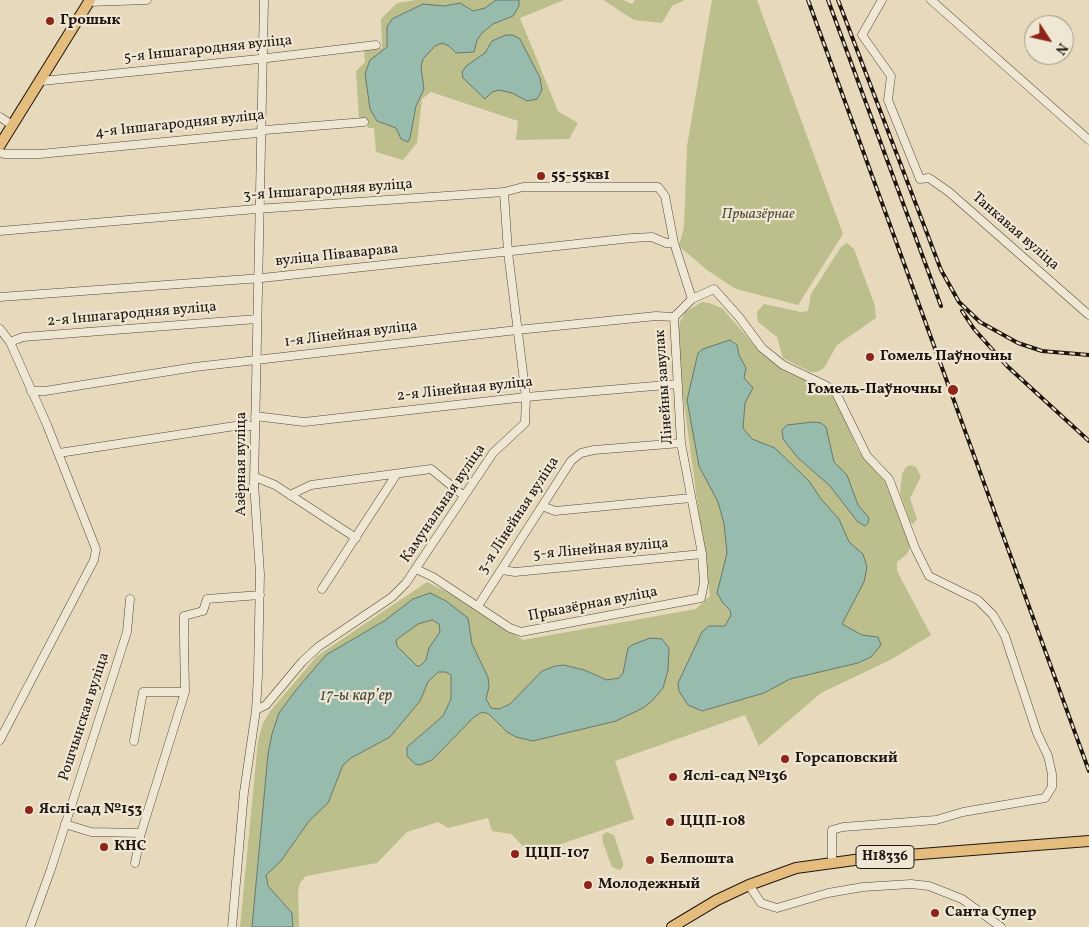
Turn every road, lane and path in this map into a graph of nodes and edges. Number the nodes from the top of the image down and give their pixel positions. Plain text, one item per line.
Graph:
1 (147, 0) edge
2 (264, 0) edge
3 (882, 0) edge
4 (931, 0) edge
5 (90, 1) edge
6 (376, 45) dead end
7 (263, 59) junction
8 (42, 80) junction
9 (0, 117) edge
10 (364, 122) dead end
11 (12, 125) junction
12 (261, 131) junction
13 (1089, 140) edge
14 (0, 145) edge
15 (0, 152) edge
16 (504, 192) junction
17 (260, 209) junction
18 (0, 231) edge
19 (674, 244) junction
20 (508, 252) junction
21 (258, 278) junction
22 (0, 297) edge
23 (692, 299) junction
24 (1089, 315) edge
25 (674, 317) junction
26 (257, 319) junction
27 (0, 329) edge
28 (517, 330) junction
29 (10, 342) junction
30 (257, 360) junction
31 (678, 384) junction
32 (31, 392) junction
33 (526, 397) junction
34 (255, 416) junction
35 (255, 426) junction
36 (681, 443) junction
37 (59, 454) junction
38 (396, 475) junction
39 (255, 477) junction
40 (290, 495) junction
41 (464, 496) junction
42 (691, 498) junction
43 (542, 506) junction
44 (356, 538) junction
45 (702, 554) junction
46 (416, 569) junction
47 (502, 570) junction
48 (322, 589) dead end
49 (260, 595) junction
50 (702, 598) joint
51 (130, 599) dead end
52 (478, 606) junction
53 (186, 692) junction
54 (256, 710) junction
55 (0, 740) edge
56 (134, 740) dead end
57 (65, 824) junction
58 (141, 833) junction
59 (1089, 841) edge
60 (136, 863) dead end
61 (832, 863) junction
62 (749, 885) junction
63 (30, 927) edge
64 (232, 927) edge
65 (672, 927) edge
66 (1001, 927) edge

1 - 5 street
2 - 7 street, Азёрная вуліца
3 - 24 street, Танкавая вуліца
4 - 13 street
5 - 8 main road
6 - 7 street, 5-я Іншагародняя вуліца
7 - 8 street, 5-я Іншагародняя вуліца
7 - 12 street, Азёрная вуліца
8 - 11 main road
9 - 11 street
10 - 12 street, 4-я Іншагародняя вуліца
11 - 14 main road
12 - 15 street, 4-я Іншагародняя вуліца
12 - 17 street, Азёрная вуліца
16 - 17 street, 3-я Іншагародняя вуліца
16 - 19 street, 3-я Іншагародняя вуліца
16 - 20 street, Камунальная вуліца
17 - 18 street, 3-я Іншагародняя вуліца
17 - 21 street, Азёрная вуліца
19 - 20 street, вуліца Піваварава
19 - 23 street
20 - 21 street, вуліца Піваварава
20 - 28 street, Камунальная вуліца
21 - 22 street, вуліца Піваварава
21 - 26 street, Азёрная вуліца
23 - 25 street, Лінейны завулак
23 - 61 street
25 - 28 street, 1-я Лінейная вуліца
25 - 31 street, Лінейны завулак
26 - 29 street, 2-я Іншагародняя вуліца
26 - 30 street, Азёрная вуліца
27 - 29 street
28 - 30 street, 1-я Лінейная вуліца
28 - 33 street, Камунальная вуліца
29 - 32 street
30 - 32 street, 1-я Лінейная вуліца
30 - 34 street, Азёрная вуліца
31 - 33 street, 2-я Лінейная вуліца
31 - 36 street, Лінейны завулак
32 - 37 street
33 - 34 street, 2-я Лінейная вуліца
33 - 41 street, Камунальная вуліца
34 - 35 street, Азёрная вуліца
35 - 37 street
35 - 39 street, Азёрная вуліца
36 - 42 street, Лінейны завулак
36 - 43 street, 3-я Лінейная вуліца
37 - 55 street
38 - 40 street
38 - 41 street
38 - 44 street
39 - 40 street
39 - 49 street, Азёрная вуліца
40 - 44 street
41 - 46 street, Камунальная вуліца
42 - 43 street
42 - 45 street, Лінейны завулак
43 - 47 street, 3-я Лінейная вуліца
44 - 48 street
45 - 47 street, 5-я Лінейная вуліца
45 - 50 street, Лінейны завулак
46 - 52 street, Прыазёрная вуліца
46 - 54 street, Камунальная вуліца
47 - 52 street, 3-я Лінейная вуліца
49 - 53 street
49 - 54 street, Азёрная вуліца
50 - 52 street, Прыазёрная вуліца
51 - 57 street, Рошчынская вуліца
53 - 56 street
53 - 58 street
54 - 64 street, Азёрная вуліца
57 - 58 street
57 - 63 street, Рошчынская вуліца
58 - 60 street
59 - 61 main road, Н18336
61 - 62 main road, Н18336
62 - 65 main road, Н18336
62 - 66 street

